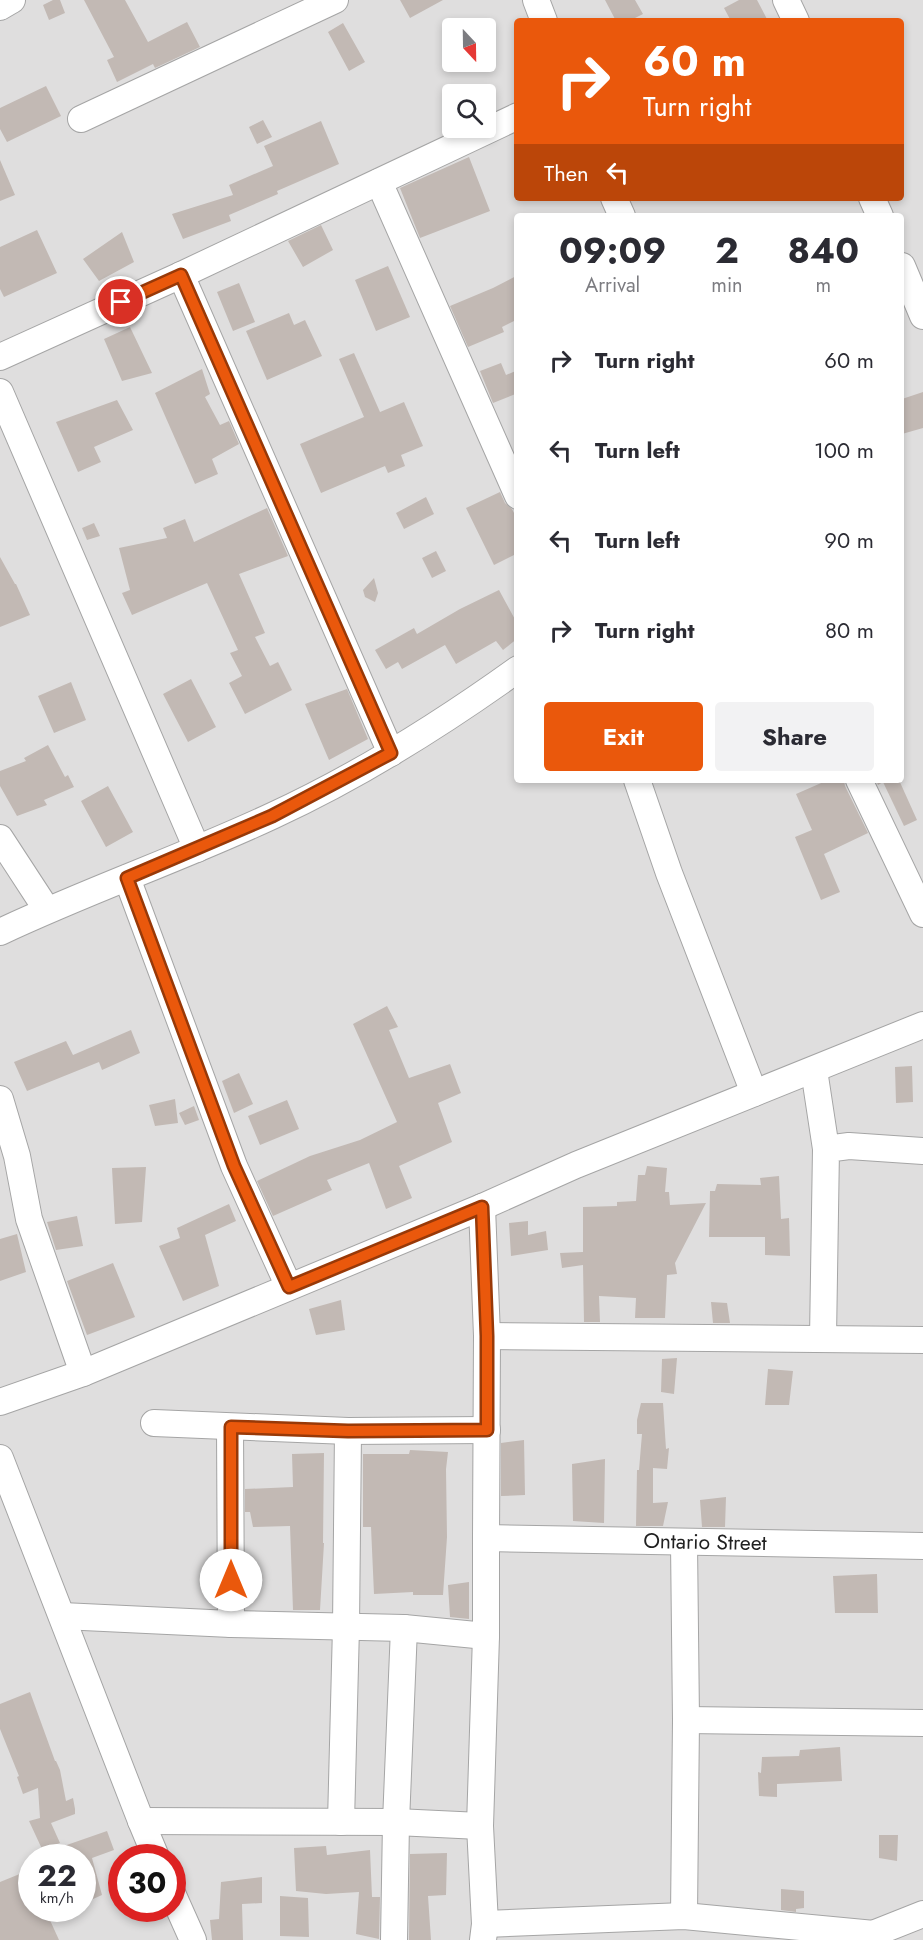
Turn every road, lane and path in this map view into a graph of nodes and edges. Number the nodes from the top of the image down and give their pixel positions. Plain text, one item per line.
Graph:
1 (12, 0) edge
2 (335, 0) edge
3 (536, 0) edge
4 (786, 0) edge
5 (0, 7) edge
6 (543, 18) edge
7 (795, 18) edge
8 (514, 118) edge
9 (81, 119) dead end
10 (379, 182) junction
11 (904, 271) edge
12 (181, 275) junction
13 (923, 316) edge
14 (0, 357) edge
15 (0, 392) edge
16 (514, 486) edge
17 (514, 672) edge
18 (391, 753) junction
19 (638, 783) edge
20 (860, 783) edge
21 (0, 838) edge
22 (197, 849) junction
23 (127, 878) junction
24 (47, 910) junction
25 (923, 914) edge
26 (0, 932) edge
27 (923, 1025) edge
28 (814, 1070) junction
29 (754, 1093) junction
30 (0, 1099) edge
31 (826, 1149) junction
32 (923, 1151) edge
33 (482, 1207) junction
34 (289, 1287) junction
35 (487, 1336) junction
36 (824, 1338) junction
37 (923, 1340) edge
38 (83, 1373) junction
39 (0, 1402) edge
40 (154, 1424) dead end
41 (231, 1427) junction
42 (487, 1430) junction
43 (348, 1431) junction
44 (0, 1458) edge
45 (486, 1538) junction
46 (684, 1543) junction
47 (923, 1546) edge
48 (62, 1616) junction
49 (231, 1624) junction
50 (346, 1627) junction
51 (404, 1628) junction
52 (486, 1636) junction
53 (686, 1720) junction
54 (923, 1723) edge
55 (141, 1821) junction
56 (341, 1822) junction
57 (396, 1822) junction
58 (480, 1826) junction
59 (151, 1844) edge
60 (923, 1914) edge
61 (684, 1916) junction
62 (185, 1922) edge
63 (484, 1932) edge
64 (865, 1937) edge
65 (193, 1940) edge
66 (394, 1940) edge

1 - 5 street
2 - 9 street
3 - 6 street
4 - 7 street
8 - 10 street
10 - 12 street
10 - 16 street
11 - 13 street
12 - 14 street
12 - 18 street
15 - 22 street
17 - 18 street
18 - 22 street
19 - 29 street
20 - 25 street
21 - 24 street
22 - 23 street
23 - 24 street
23 - 34 street
24 - 26 street
27 - 28 street
28 - 29 street
28 - 31 street
29 - 33 street
30 - 38 street
31 - 32 street
31 - 36 street
33 - 34 street
33 - 35 street
34 - 38 street
35 - 36 street
35 - 42 street
36 - 37 street
38 - 39 street
40 - 41 street
41 - 43 street
41 - 49 street
42 - 43 street
42 - 45 street
43 - 50 street
44 - 48 street
45 - 46 street, Ontario Street
45 - 52 street
46 - 47 street, Ontario Street
46 - 53 street
48 - 49 street
48 - 55 street
49 - 50 street
50 - 51 street
50 - 56 street
51 - 52 street
51 - 57 street
52 - 58 street
53 - 54 street
53 - 61 street
55 - 56 street
55 - 59 street
56 - 57 street
57 - 58 street
57 - 66 street
58 - 63 street
60 - 64 street
61 - 63 street
61 - 64 street
62 - 65 street

